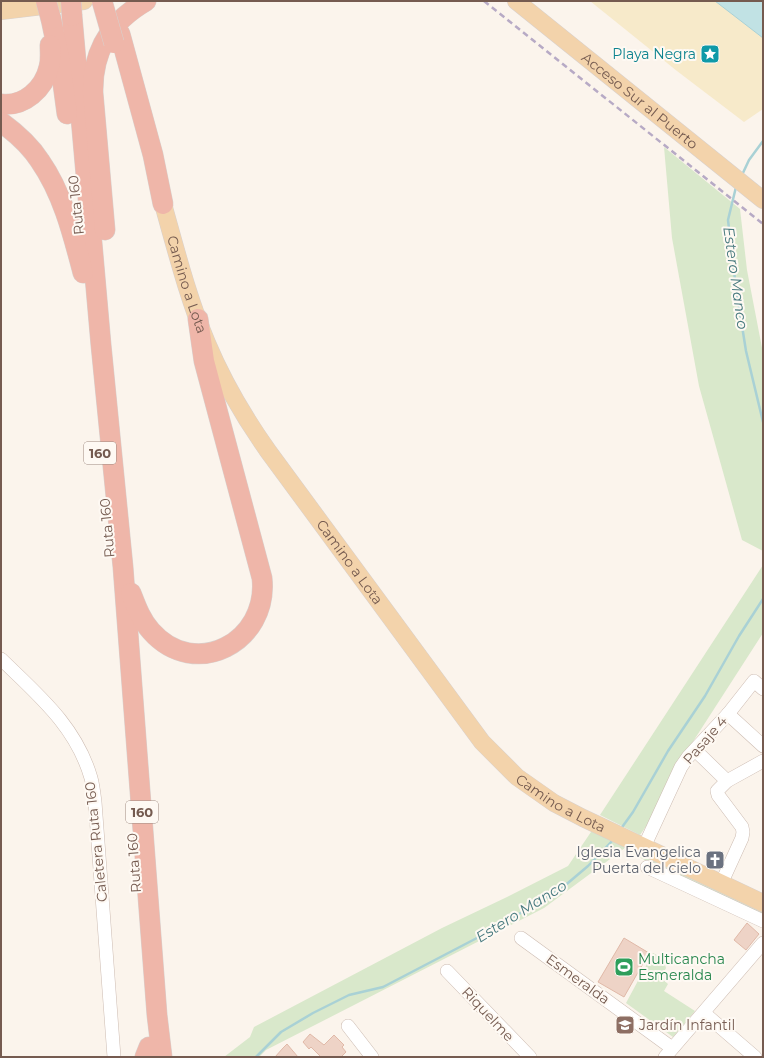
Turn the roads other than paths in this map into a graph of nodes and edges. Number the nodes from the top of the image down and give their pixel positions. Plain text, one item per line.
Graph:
1 (102, 1) edge
2 (111, 1) edge
3 (146, 1) edge
4 (516, 1) edge
5 (76, 6) edge
6 (48, 10) edge
7 (1, 11) edge
8 (117, 38) junction
9 (1, 104) edge
10 (1, 122) edge
11 (763, 200) edge
12 (163, 204) joint
13 (83, 274) junction
14 (198, 319) junction
15 (101, 345) junction
16 (123, 567) junction
17 (1, 659) edge
18 (759, 685) edge
19 (728, 714) junction
20 (763, 746) edge
21 (695, 750) junction
22 (763, 761) edge
23 (727, 781) junction
24 (640, 845) junction
25 (647, 867) dead end
26 (721, 884) junction
27 (763, 903) edge
28 (763, 921) edge
29 (521, 938) dead end
30 (761, 950) edge
31 (447, 970) dead end
32 (704, 1013) junction
33 (348, 1026) dead end
34 (516, 1052) edge
35 (669, 1053) edge
36 (152, 1055) edge
37 (114, 1057) edge
38 (372, 1057) edge
39 (530, 1057) edge
40 (755, 1057) edge

1 - 8 highway, bridge
2 - 8 highway
3 - 15 highway
4 - 11 main road, Acceso Sur al Puerto
5 - 7 main road
5 - 15 highway, Ruta 160 / 160
6 - 9 highway
6 - 13 highway, Ruta 160 / 160
8 - 12 highway
10 - 13 highway
12 - 14 main road, Camino a Lota
13 - 36 highway, Ruta 160 / 160
14 - 16 highway
14 - 24 main road, Camino a Lota
15 - 16 highway, Ruta 160 / 160
16 - 36 highway, Ruta 160 / 160
17 - 37 street, Caletera Ruta 160
18 - 19 street, Pasaje 4
19 - 20 street
19 - 21 street, Pasaje 4
21 - 23 street
21 - 24 street, Pasaje 4
22 - 23 street
23 - 26 street
24 - 26 main road, Camino a Lota
25 - 28 street
26 - 27 main road, Camino a Lota
29 - 35 street, Esmeralda
30 - 32 street
31 - 34 street, Riquelme
32 - 35 street
32 - 40 street
33 - 38 street
34 - 39 street, Riquelme

